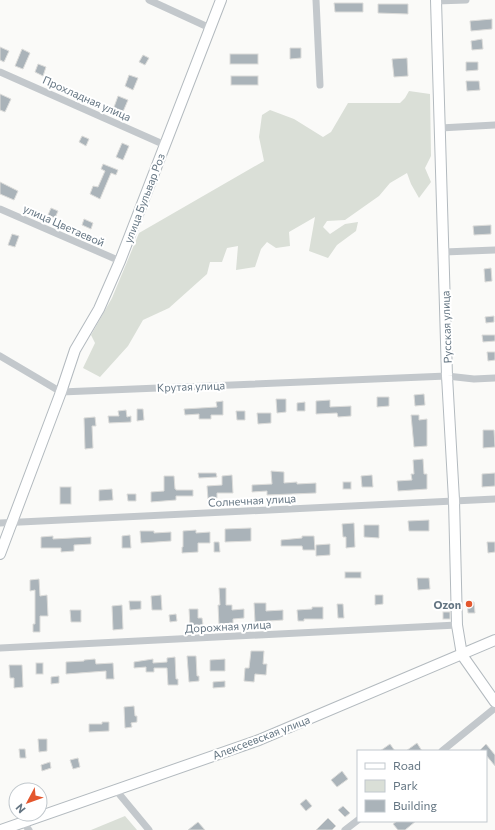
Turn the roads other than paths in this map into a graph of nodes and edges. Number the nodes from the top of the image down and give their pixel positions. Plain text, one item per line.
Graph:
1 (149, 0) edge
2 (221, 0) edge
3 (316, 0) edge
4 (466, 0) edge
5 (436, 1) edge
6 (210, 28) junction
7 (0, 72) edge
8 (320, 85) dead end
9 (495, 125) edge
10 (440, 128) junction
11 (165, 145) junction
12 (0, 209) edge
13 (495, 250) edge
14 (444, 252) junction
15 (120, 261) junction
16 (0, 356) edge
17 (447, 376) junction
18 (495, 378) edge
19 (61, 392) junction
20 (495, 499) edge
21 (454, 500) junction
22 (5, 524) edge
23 (0, 554) edge
24 (457, 625) junction
25 (495, 640) edge
26 (0, 648) edge
27 (462, 654) junction
28 (495, 702) edge
29 (495, 708) edge
30 (443, 750) edge
31 (115, 789) junction
32 (357, 821) edge
33 (26, 826) edge
34 (1, 830) edge
35 (149, 830) edge
36 (345, 830) edge

1 - 6 street
2 - 6 street, улица Бульвар Роз
3 - 8 street
4 - 5 street
5 - 10 street, Русская улица
6 - 11 street, улица Бульвар Роз
7 - 11 street, Прохладная улица
9 - 10 street
10 - 14 street, Русская улица
11 - 15 street, улица Бульвар Роз
12 - 15 street, улица Цветаевой
13 - 14 street
14 - 17 street, Русская улица
15 - 19 street, улица Бульвар Роз
16 - 19 street
17 - 18 street, Крутая улица
17 - 19 street, Крутая улица
17 - 21 street, Русская улица
19 - 22 street
20 - 21 street, Солнечная улица
21 - 22 street, Солнечная улица
21 - 24 street, Русская улица
22 - 23 street
24 - 26 street, Дорожная улица
24 - 27 street, Русская улица
25 - 27 street, Алексеевская улица
27 - 28 street
27 - 31 street, Алексеевская улица
29 - 30 street
31 - 33 street, Алексеевская улица
31 - 35 street
32 - 36 street
33 - 34 street, Алексеевская улица

